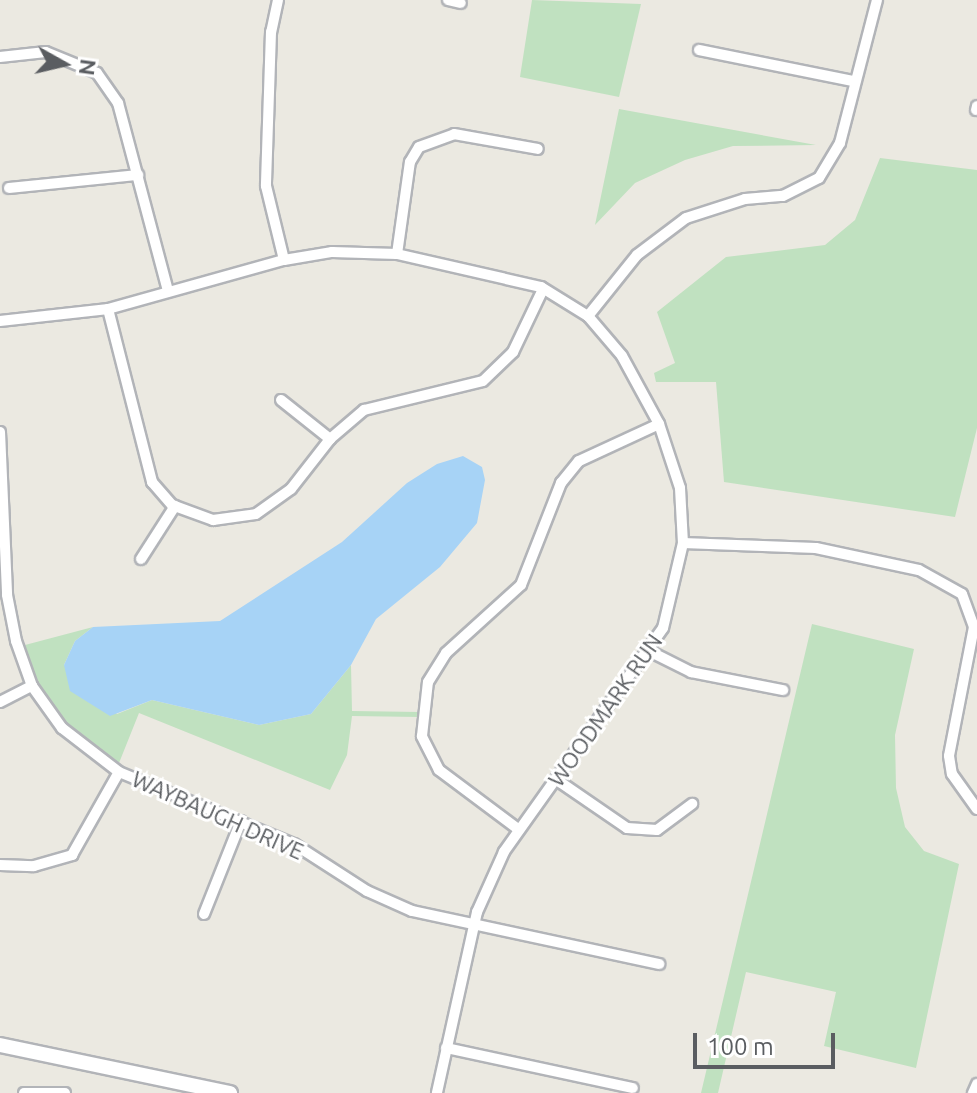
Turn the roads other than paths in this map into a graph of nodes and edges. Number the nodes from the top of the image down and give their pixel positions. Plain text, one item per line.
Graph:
1 (278, 0) edge
2 (448, 0) edge
3 (877, 0) edge
4 (461, 3) dead end
5 (699, 50) dead end
6 (0, 57) edge
7 (853, 81) junction
8 (538, 149) dead end
9 (138, 175) junction
10 (9, 188) dead end
11 (397, 254) junction
12 (284, 260) junction
13 (543, 289) junction
14 (168, 291) junction
15 (108, 309) junction
16 (588, 316) junction
17 (0, 321) edge
18 (281, 400) dead end
19 (659, 424) junction
20 (0, 432) edge
21 (330, 439) junction
22 (175, 506) junction
23 (683, 543) junction
24 (141, 559) dead end
25 (4, 585) edge
26 (974, 613) edge
27 (651, 652) junction
28 (32, 686) junction
29 (783, 690) dead end
30 (0, 702) edge
31 (119, 772) junction
32 (557, 780) junction
33 (692, 804) dead end
34 (977, 809) edge
35 (241, 821) junction
36 (518, 829) junction
37 (0, 865) edge
38 (204, 914) dead end
39 (473, 924) junction
40 (659, 964) dead end
41 (0, 1045) edge
42 (446, 1048) junction
43 (977, 1084) edge
44 (633, 1088) dead end
45 (199, 1090) edge
46 (24, 1093) edge
47 (65, 1093) edge
48 (230, 1093) edge
49 (437, 1093) edge
50 (973, 1093) edge

1 - 12 street
2 - 4 street
3 - 7 street
5 - 7 street
6 - 9 street
7 - 16 street
8 - 11 street
9 - 10 street
9 - 14 street
11 - 12 street, WOODMARK RUN
11 - 13 street, WOODMARK RUN
12 - 14 street, WOODMARK RUN
13 - 16 street, WOODMARK RUN
13 - 21 street
14 - 15 street, WOODMARK RUN
15 - 17 street, WOODMARK RUN
15 - 22 street
16 - 19 street, WOODMARK RUN
18 - 21 street
19 - 23 street, WOODMARK RUN
19 - 36 street
20 - 25 street, WAYBAUGH DRIVE
21 - 22 street
22 - 24 street
23 - 26 street
23 - 27 street, WOODMARK RUN
25 - 28 street, WAYBAUGH DRIVE
26 - 34 street
27 - 29 street
27 - 32 street, WOODMARK RUN
28 - 30 street
28 - 31 street, WAYBAUGH DRIVE
31 - 35 street, WAYBAUGH DRIVE
31 - 37 street
32 - 33 street
32 - 36 street, WOODMARK RUN
35 - 38 street
35 - 39 street, WAYBAUGH DRIVE
36 - 39 street, WOODMARK RUN
39 - 40 street, WAYBAUGH DRIVE
39 - 42 street, WOODMARK RUN
41 - 45 main road
42 - 44 street
42 - 49 street, WOODMARK RUN
43 - 50 street
45 - 48 main road
46 - 47 street

